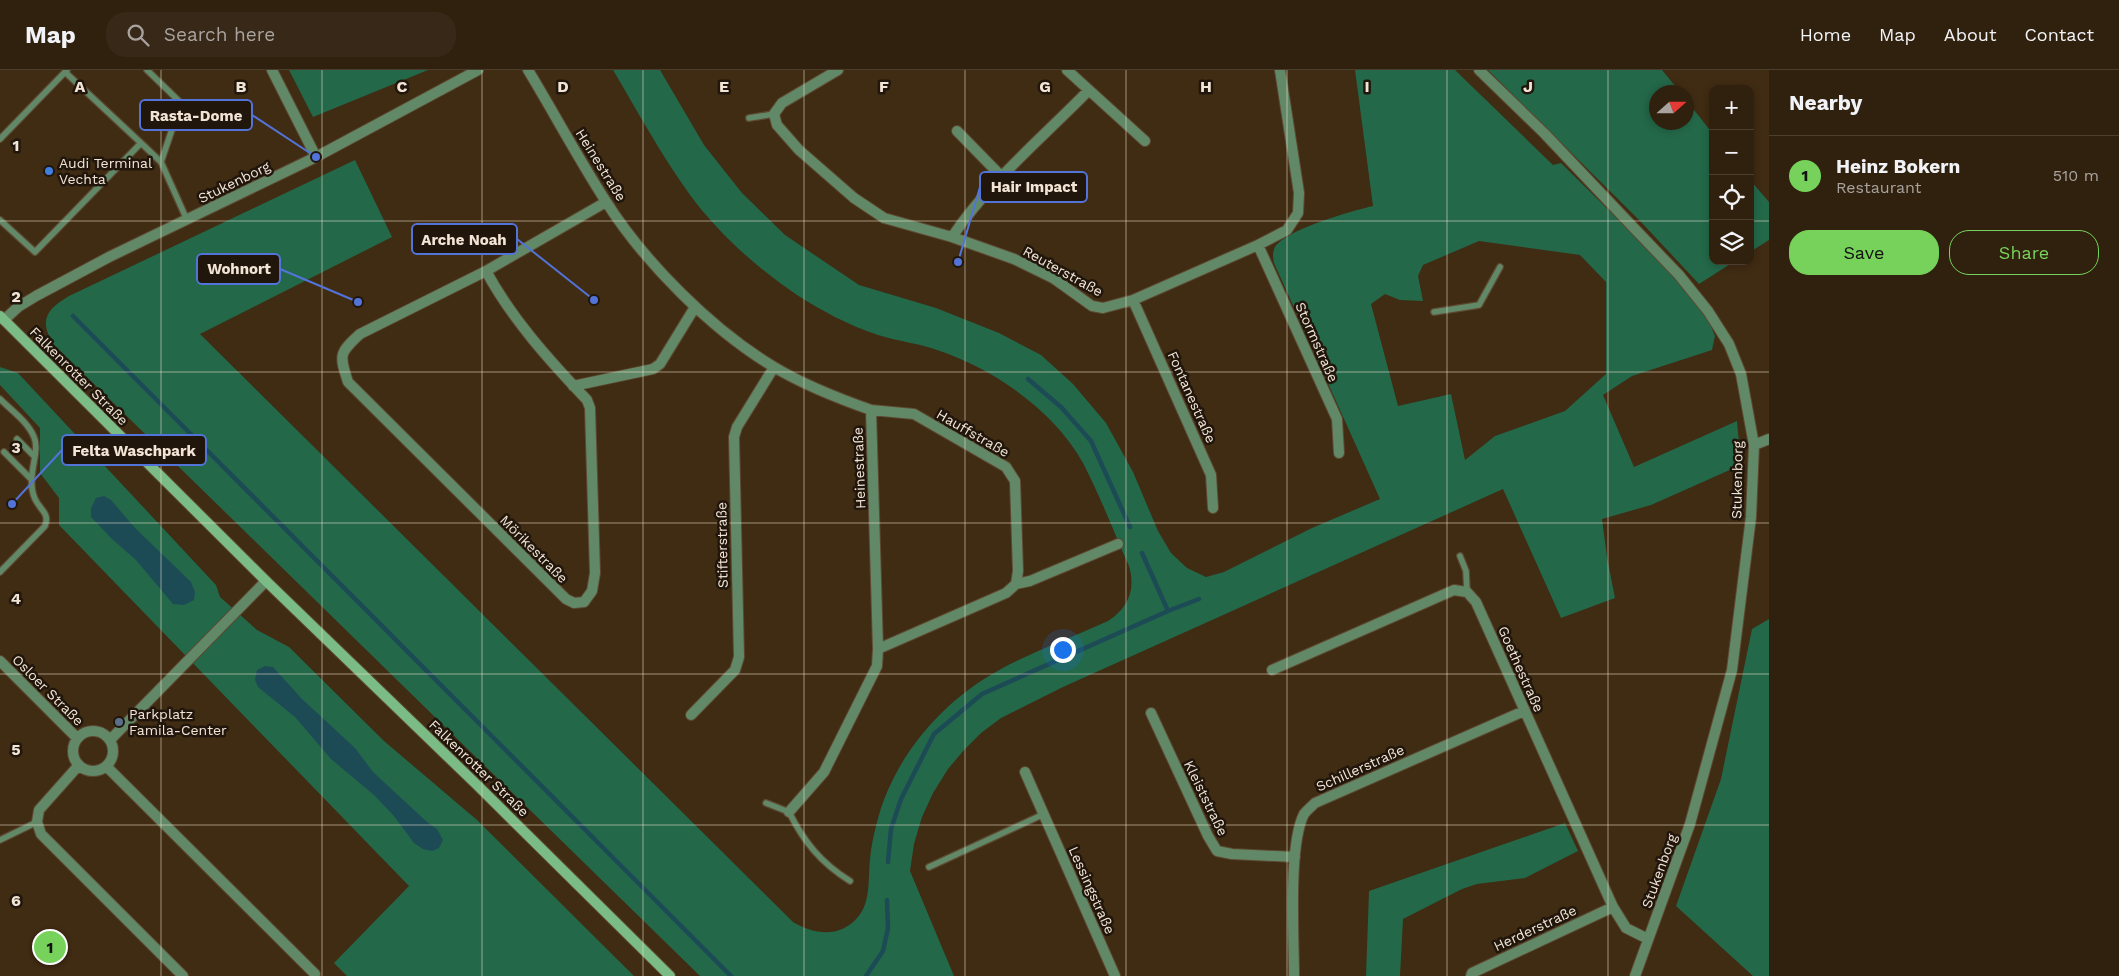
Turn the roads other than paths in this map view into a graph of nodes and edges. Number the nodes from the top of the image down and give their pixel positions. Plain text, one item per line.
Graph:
1 (147, 70) edge
2 (272, 70) edge
3 (478, 70) edge
4 (528, 70) edge
5 (838, 70) edge
6 (1067, 70) edge
7 (1280, 70) edge
8 (1479, 70) edge
9 (66, 71) edge
10 (1088, 91) junction
11 (774, 114) junction
12 (749, 118) dead end
13 (957, 131) dead end
14 (0, 139) edge
15 (1145, 141) dead end
16 (141, 143) junction
17 (316, 157) junction
18 (160, 162) junction
19 (1002, 176) junction
20 (606, 202) junction
21 (0, 220) edge
22 (187, 220) junction
23 (952, 237) junction
24 (1258, 245) junction
25 (1500, 267) dead end
26 (486, 271) junction
27 (1133, 300) junction
28 (695, 307) junction
29 (1434, 312) dead end
30 (1, 320) edge
31 (774, 367) junction
32 (573, 386) junction
33 (0, 399) edge
34 (870, 410) junction
35 (17, 439) dead end
36 (1769, 439) edge
37 (1754, 445) junction
38 (4, 452) dead end
39 (1339, 453) dead end
40 (34, 456) junction
41 (31, 479) junction
42 (1213, 508) dead end
43 (1118, 544) dead end
44 (1460, 556) dead end
45 (0, 572) edge
46 (266, 582) junction
47 (1016, 584) junction
48 (1468, 592) junction
49 (878, 649) junction
50 (0, 661) edge
51 (1272, 670) dead end
52 (1524, 711) junction
53 (1151, 713) dead end
54 (691, 715) dead end
55 (77, 738) junction
56 (110, 740) junction
57 (79, 765) junction
58 (106, 766) junction
59 (1025, 772) dead end
60 (766, 803) dead end
61 (789, 812) junction
62 (1044, 814) junction
63 (37, 822) junction
64 (0, 840) edge
65 (1295, 857) junction
66 (929, 867) dead end
67 (850, 881) dead end
68 (1613, 907) junction
69 (1648, 939) junction
70 (315, 974) dead end
71 (183, 976) edge
72 (670, 976) edge
73 (1115, 976) edge
74 (1294, 976) edge
75 (1471, 976) edge
76 (1635, 976) edge

1 - 18 lane
2 - 17 street
3 - 17 street, Stukenborg
4 - 20 street, Heinestraße
5 - 11 street
6 - 10 street
7 - 24 street, Reuterstraße
8 - 37 street, Stukenborg
9 - 14 lane
9 - 16 lane
10 - 15 street
10 - 19 street
11 - 12 lane
11 - 23 street, Reuterstraße
13 - 19 street
16 - 18 lane
16 - 21 lane
17 - 22 street, Stukenborg
18 - 22 lane
19 - 23 street
20 - 26 street, Mörikestraße
20 - 28 street, Heinestraße
22 - 30 street, Stukenborg
23 - 27 street, Reuterstraße
24 - 27 street, Reuterstraße
24 - 39 street, Stormstraße
25 - 29 lane
26 - 32 street, Mörikestraße
26 - 32 street, Mörikestraße
27 - 42 street, Fontanestraße
28 - 31 street, Heinestraße
28 - 32 street
30 - 46 main road, Falkenrotter Straße
31 - 34 street, Heinestraße
31 - 54 street, Stifterstraße
33 - 40 lane
34 - 47 street, Hauffstraße
34 - 49 street, Heinestraße
35 - 40 lane
36 - 37 street
37 - 69 street, Stukenborg
38 - 41 lane
40 - 41 lane
41 - 45 lane
43 - 47 street
44 - 48 lane
46 - 56 street
46 - 72 main road, Falkenrotter Straße
47 - 49 street
48 - 51 street
48 - 52 street, Goethestraße
49 - 61 street, Heinestraße
50 - 55 street, Osloer Straße
52 - 65 street, Schillerstraße
52 - 68 street, Goethestraße
53 - 65 street, Kleiststraße
55 - 56 street
55 - 57 street
56 - 58 street
57 - 58 street
57 - 63 street
58 - 70 street
59 - 62 street, Lessingstraße
60 - 61 lane
61 - 67 lane
62 - 66 lane
62 - 73 street, Lessingstraße
63 - 64 lane
63 - 71 street
65 - 74 street, Schillerstraße
68 - 69 street, Goethestraße
68 - 75 street, Herderstraße
69 - 76 street, Stukenborg

